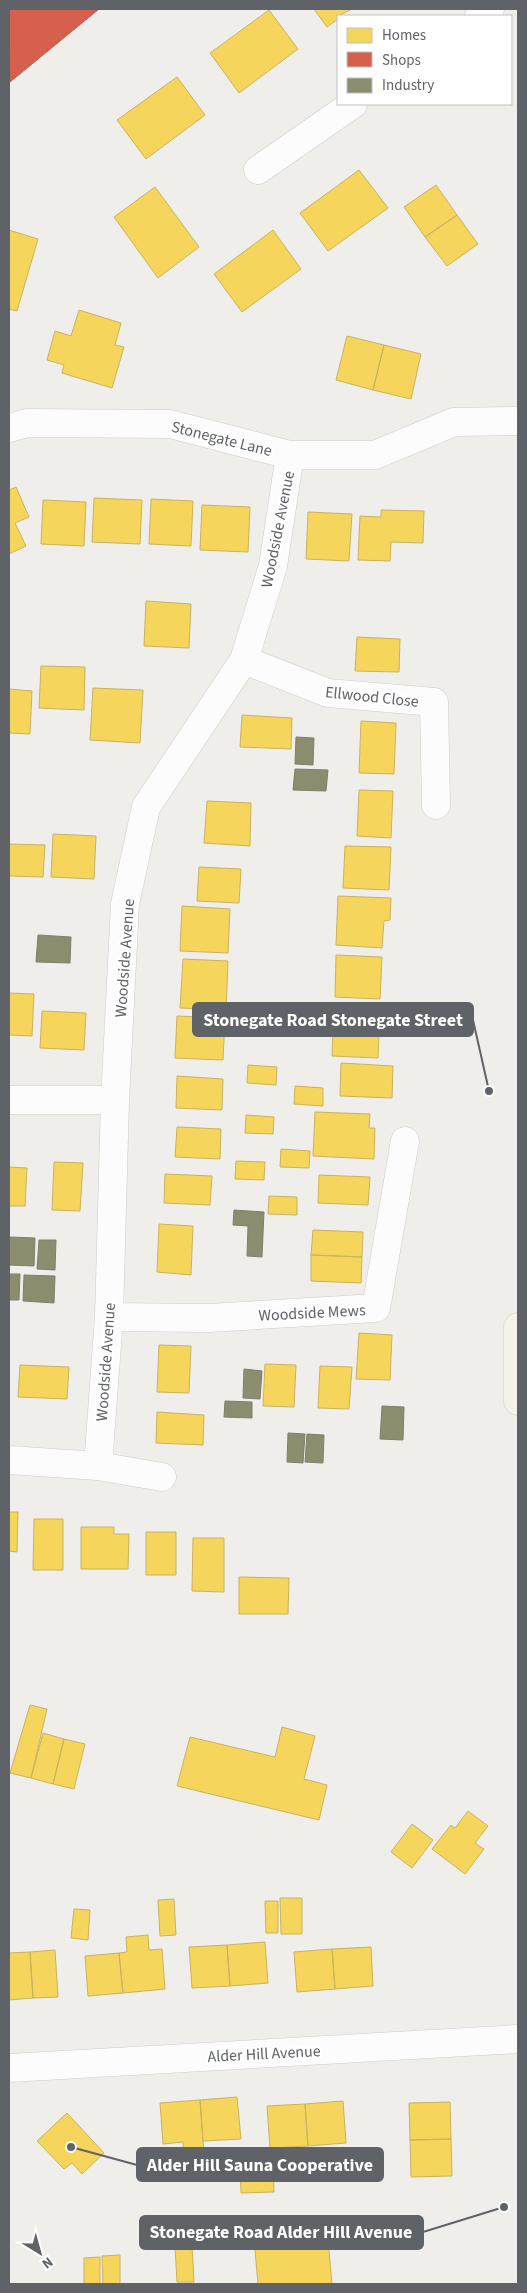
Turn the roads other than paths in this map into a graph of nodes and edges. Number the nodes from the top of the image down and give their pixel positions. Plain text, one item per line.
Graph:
1 (352, 105) edge
2 (258, 170) dead end
3 (518, 421) edge
4 (9, 428) edge
5 (290, 455) junction
6 (244, 660) junction
7 (436, 804) dead end
8 (9, 1100) edge
9 (116, 1100) junction
10 (405, 1140) dead end
11 (109, 1318) junction
12 (518, 1327) edge
13 (518, 1388) edge
14 (9, 1460) edge
15 (98, 1466) junction
16 (162, 1477) dead end
17 (518, 2039) edge
18 (9, 2068) edge

1 - 2 street
3 - 5 street, Stonegate Lane
4 - 5 street, Stonegate Lane
5 - 6 street, Woodside Avenue
6 - 7 street, Ellwood Close
6 - 9 street, Woodside Avenue
8 - 9 street
9 - 11 street, Woodside Avenue
10 - 11 street, Woodside Mews
11 - 15 street, Woodside Avenue
12 - 13 main road
14 - 15 street
15 - 16 street
17 - 18 street, Alder Hill Avenue

